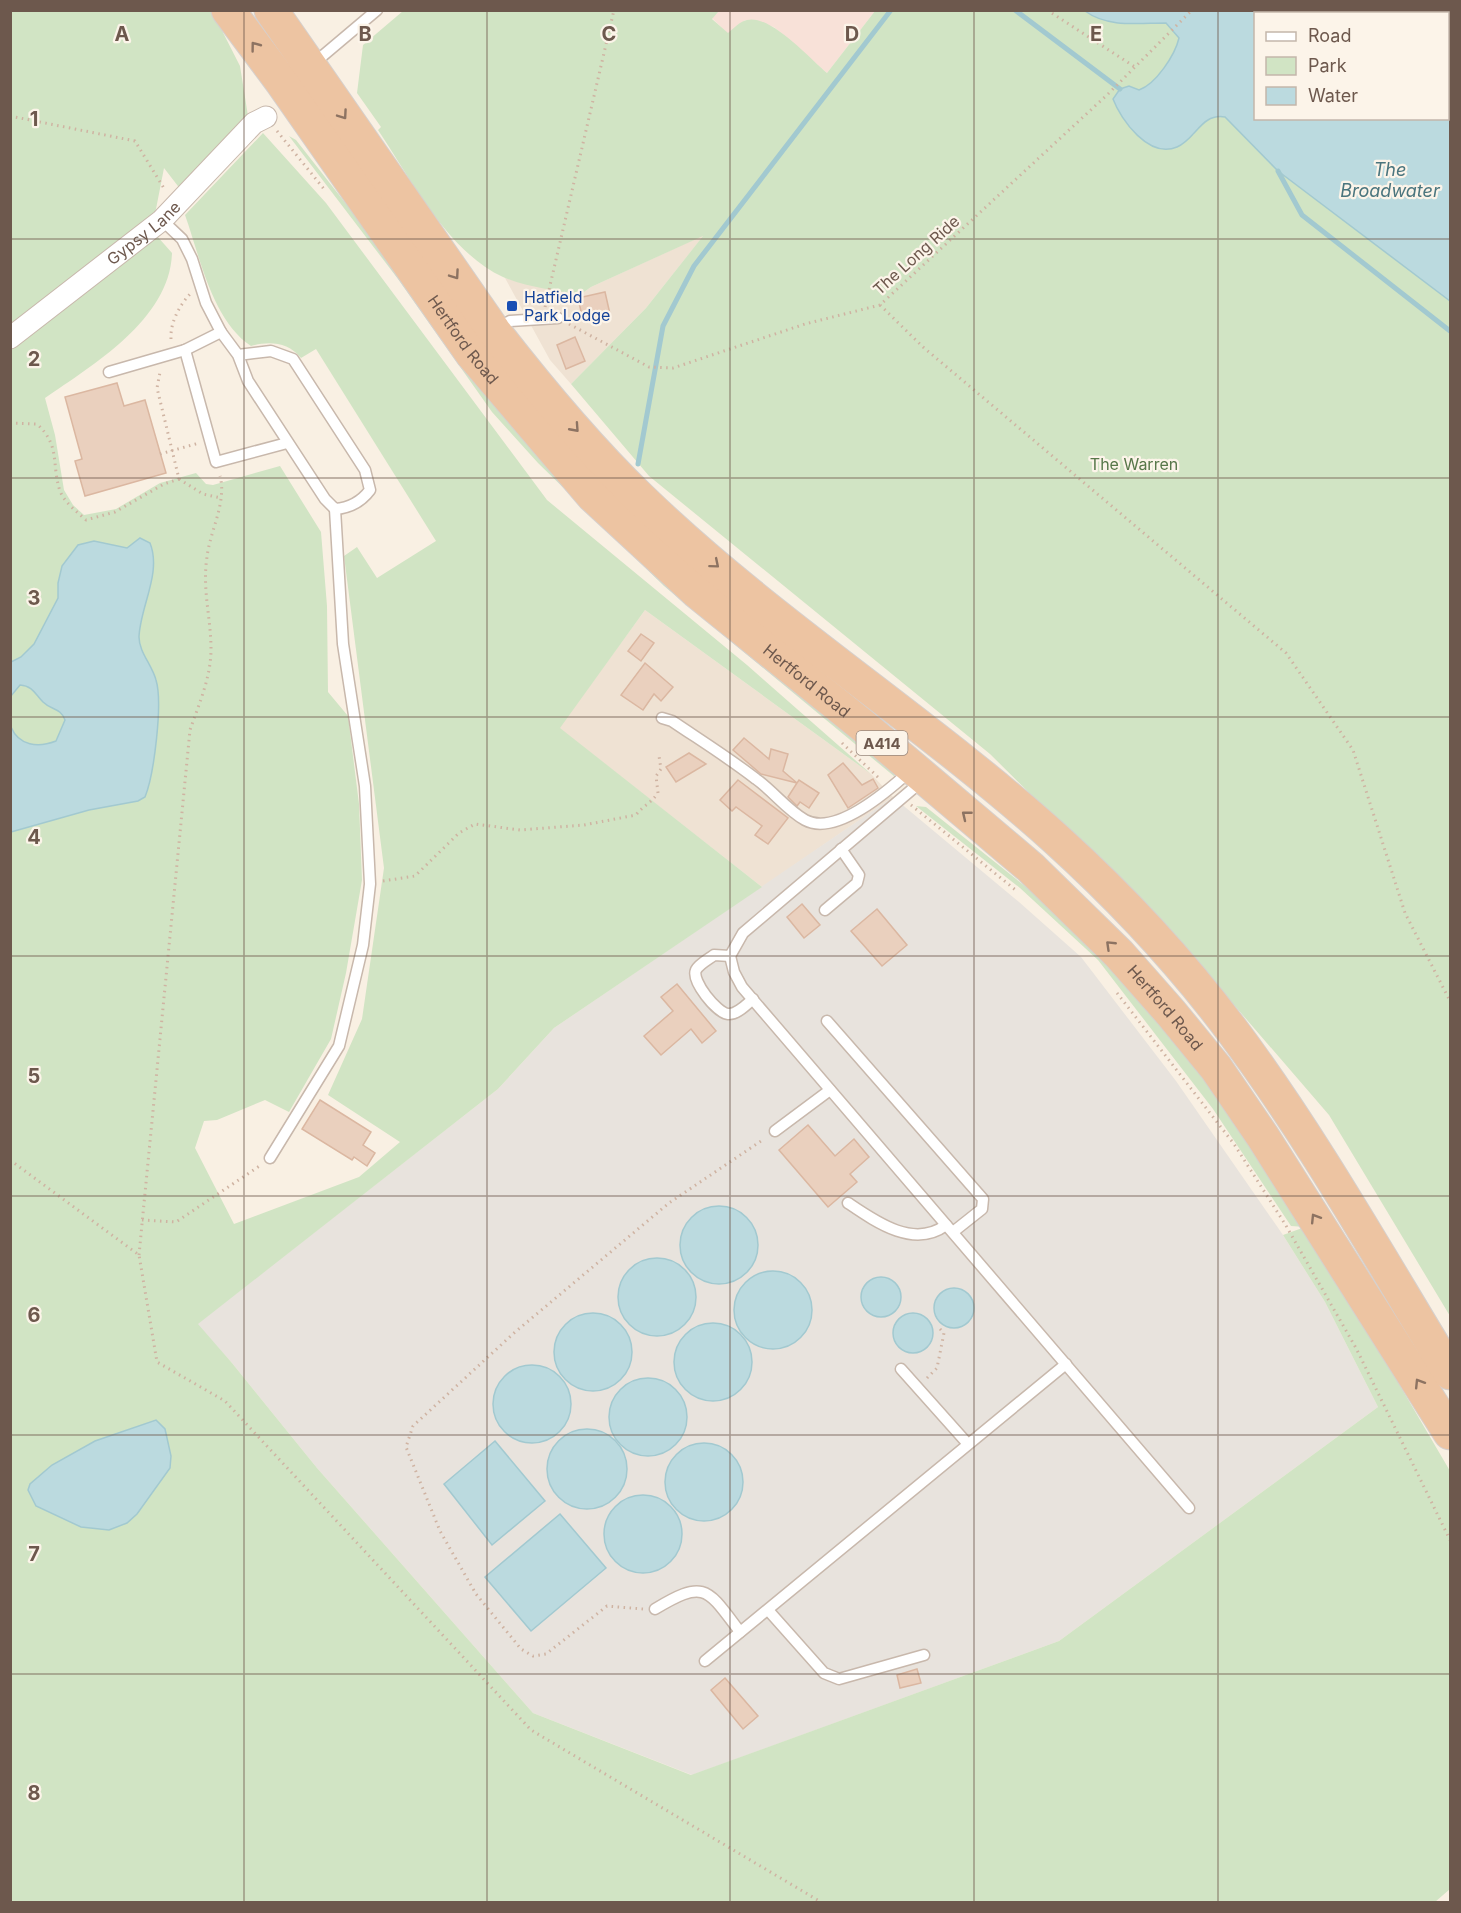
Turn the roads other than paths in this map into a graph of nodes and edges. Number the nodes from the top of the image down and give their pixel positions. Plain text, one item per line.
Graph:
1 (228, 10) edge
2 (271, 10) edge
3 (377, 10) edge
4 (309, 67) junction
5 (266, 117) dead end
6 (169, 213) junction
7 (558, 318) road end
8 (494, 331) junction
9 (221, 332) junction
10 (10, 338) edge
11 (185, 350) junction
12 (238, 355) junction
13 (109, 372) dead end
14 (287, 443) junction
15 (335, 509) junction
16 (662, 718) dead end
17 (918, 775) junction
18 (841, 849) junction
19 (825, 910) dead end
20 (730, 956) junction
21 (753, 999) junction
22 (827, 1021) dead end
23 (830, 1090) junction
24 (775, 1131) road end
25 (270, 1158) road end
26 (848, 1203) dead end
27 (950, 1228) junction
28 (1066, 1364) junction
29 (901, 1369) dead end
30 (1450, 1373) edge
31 (1450, 1433) edge
32 (967, 1443) junction
33 (1189, 1508) dead end
34 (655, 1609) road end
35 (768, 1610) junction
36 (740, 1632) junction
37 (924, 1654) dead end
38 (705, 1661) dead end

17 -> 1 highway, Hertford Road / A414
2 - 4 highway, Hertford Road / A414
3 - 4 lane
4 -> 8 highway, Hertford Road / A414
5 - 6 street, Gypsy Lane
6 - 9 lane
6 - 10 street, Gypsy Lane
7 - 8 lane
8 -> 30 highway, Hertford Road / A414
9 - 11 lane
9 - 12 lane
11 - 13 lane
11 - 14 lane
12 - 14 lane
12 - 15 lane
14 - 15 lane
15 - 25 lane
16 - 17 lane
17 - 18 lane
31 -> 17 highway, Hertford Road / A414
18 - 19 lane
18 - 20 lane
20 - 21 lane
20 - 21 lane
21 - 23 lane
22 - 27 lane
23 - 24 lane
23 - 27 lane
26 - 27 lane
27 - 28 lane
28 - 32 lane
28 - 33 lane
29 - 32 lane
32 - 35 lane
34 - 36 lane
35 - 36 lane
35 - 37 lane
36 - 38 lane

